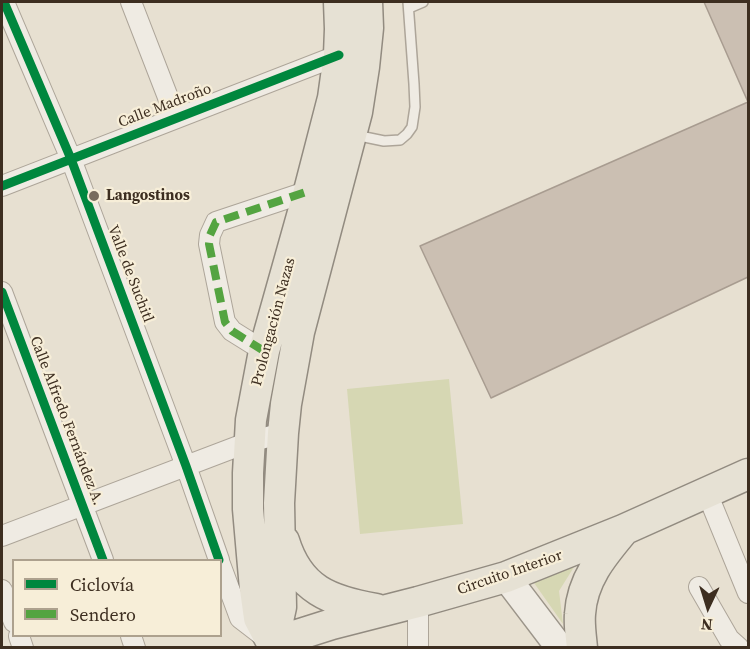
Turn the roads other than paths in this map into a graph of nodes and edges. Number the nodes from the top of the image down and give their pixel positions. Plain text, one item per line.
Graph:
1 (4, 2) edge
2 (131, 2) edge
3 (339, 2) edge
4 (367, 2) edge
5 (423, 2) edge
6 (409, 5) edge
7 (339, 55) junction
8 (176, 118) junction
9 (339, 129) junction
10 (71, 159) junction
11 (2, 186) edge
12 (309, 191) junction
13 (2, 292) edge
14 (264, 351) junction
15 (283, 433) junction
16 (249, 442) junction
17 (186, 466) junction
18 (748, 474) edge
19 (707, 493) junction
20 (82, 505) junction
21 (280, 525) junction
22 (623, 530) junction
23 (2, 536) edge
24 (102, 559) edge
25 (219, 559) edge
26 (222, 568) edge
27 (506, 577) junction
28 (699, 587) dead end
29 (2, 590) edge
30 (748, 593) edge
31 (418, 602) junction
32 (382, 610) junction
33 (12, 617) edge
34 (269, 646) edge
35 (564, 647) edge
36 (418, 648) edge
37 (739, 648) edge

1 - 10 street, Valle de Suchitl
2 - 8 street
3 - 7 main road, Prolongación Nazas
4 - 9 main road, Prolongación Nazas
5 - 6 lane
6 - 9 lane
7 - 8 street, Calle Madroño
7 - 9 main road, Prolongación Nazas
8 - 10 street, Calle Madroño
9 - 12 main road, Prolongación Nazas
9 - 15 main road, Prolongación Nazas
10 - 11 street, Calle Madroño
10 - 17 street, Valle de Suchitl
12 - 14 main road, Prolongación Nazas
12 - 14 street
13 - 20 street, Calle Alfredo Fernández A.
14 - 16 main road, Prolongación Nazas
15 - 16 street
15 - 21 main road, Prolongación Nazas
16 - 17 street
16 - 34 main road, Prolongación Nazas
17 - 20 street
17 - 25 street, Valle de Suchitl
18 - 19 main road, Circuito Interior
19 - 22 main road, Circuito Interior
19 - 30 street
20 - 23 street
20 - 24 street, Calle Alfredo Fernández A.
21 - 32 main road
21 - 34 main road, Prolongación Nazas
22 - 27 main road, Circuito Interior
22 - 35 main road
26 - 34 street, Valle de Suchitl
27 - 31 main road, Circuito Interior
27 - 35 main road
28 - 37 street
29 - 33 street
31 - 32 main road, Circuito Interior
31 - 36 street
32 - 34 main road, Circuito Interior

